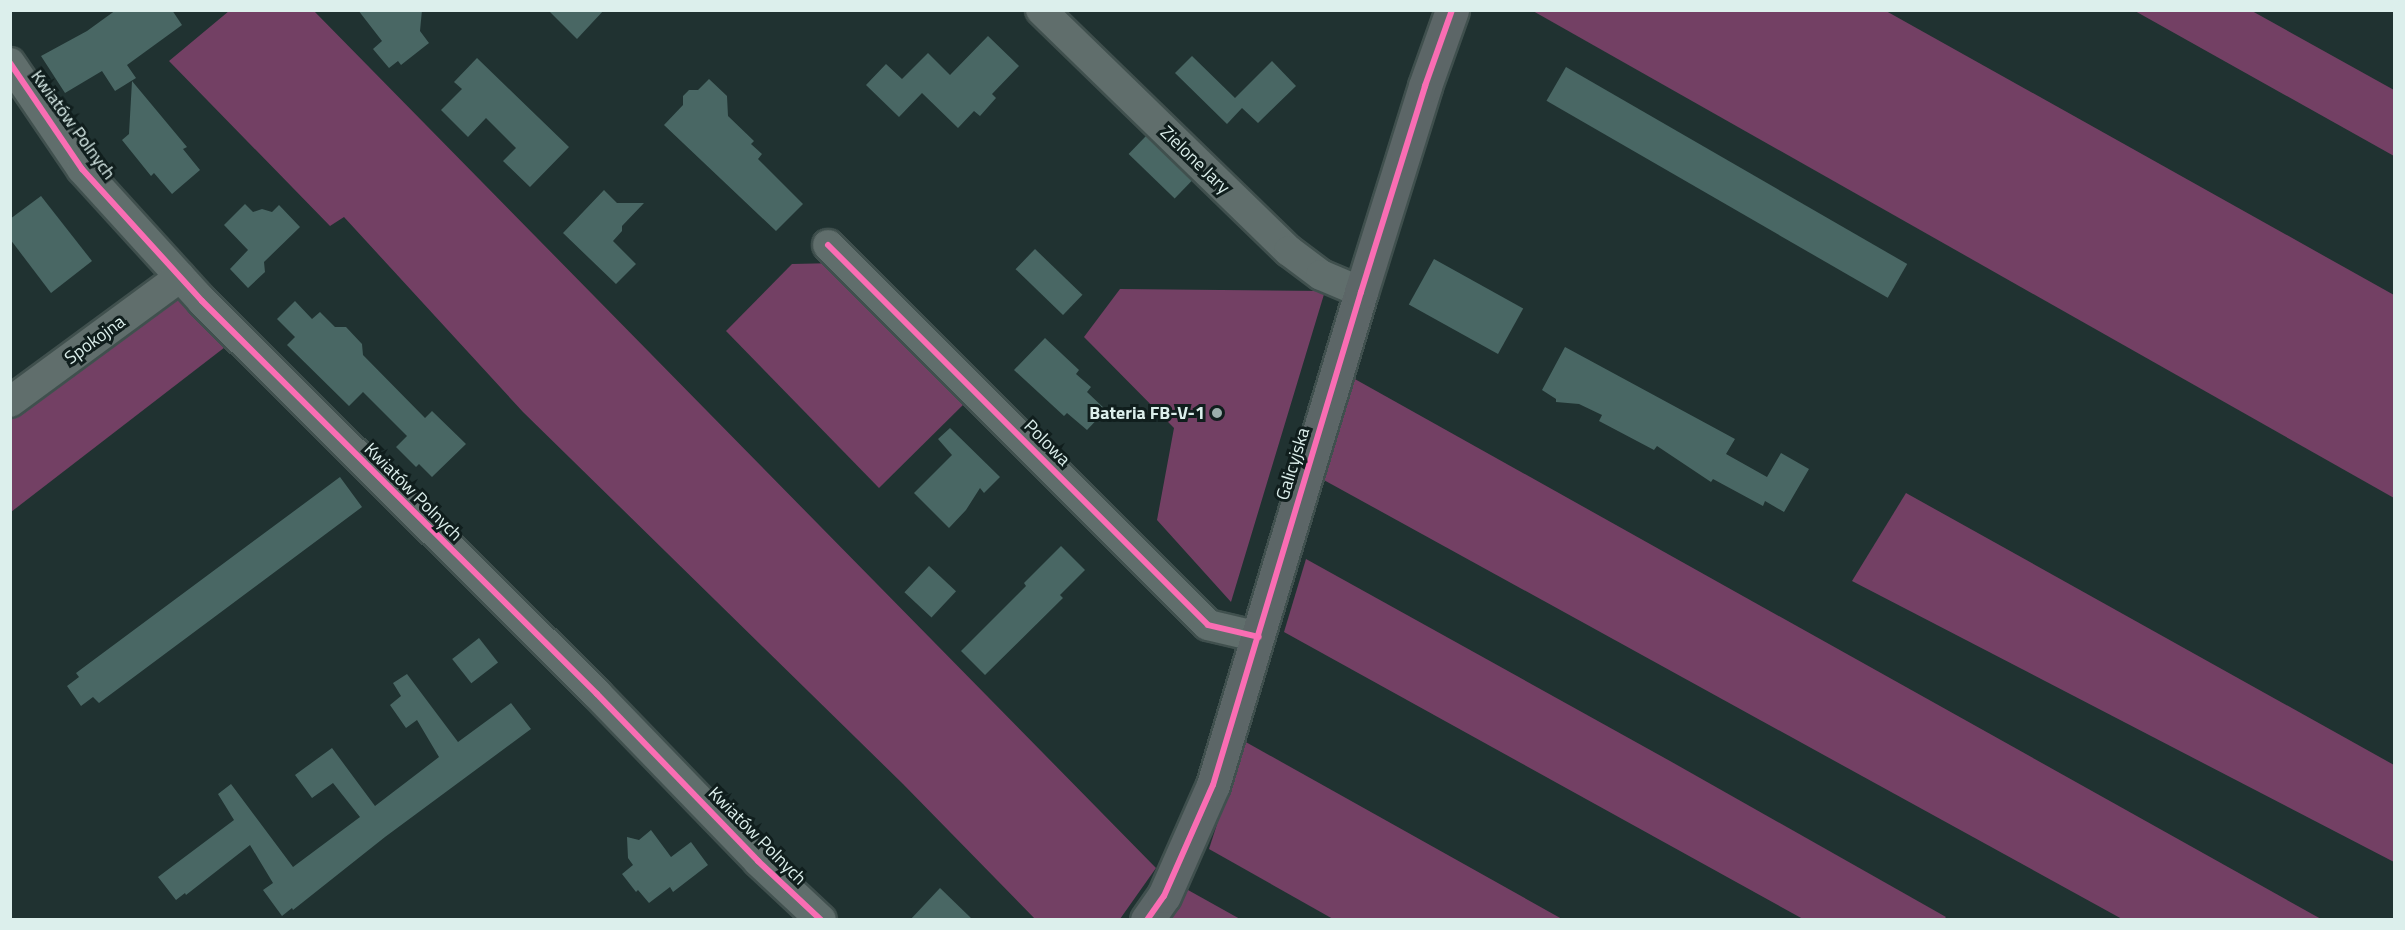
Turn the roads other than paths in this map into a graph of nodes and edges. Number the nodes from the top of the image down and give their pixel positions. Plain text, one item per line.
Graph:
1 (1041, 10) edge
2 (1452, 10) edge
3 (10, 63) edge
4 (828, 245) dead end
5 (180, 277) junction
6 (1361, 292) junction
7 (10, 402) edge
8 (1259, 638) junction
9 (821, 920) edge
10 (1147, 920) edge

1 - 6 street, Zielone Jary
2 - 6 street, Galicyjska
3 - 5 street, Kwiatów Polnych
4 - 8 street, Polowa
5 - 7 street, Spokojna
5 - 9 street, Kwiatów Polnych
6 - 8 street, Galicyjska
8 - 10 street, Galicyjska

